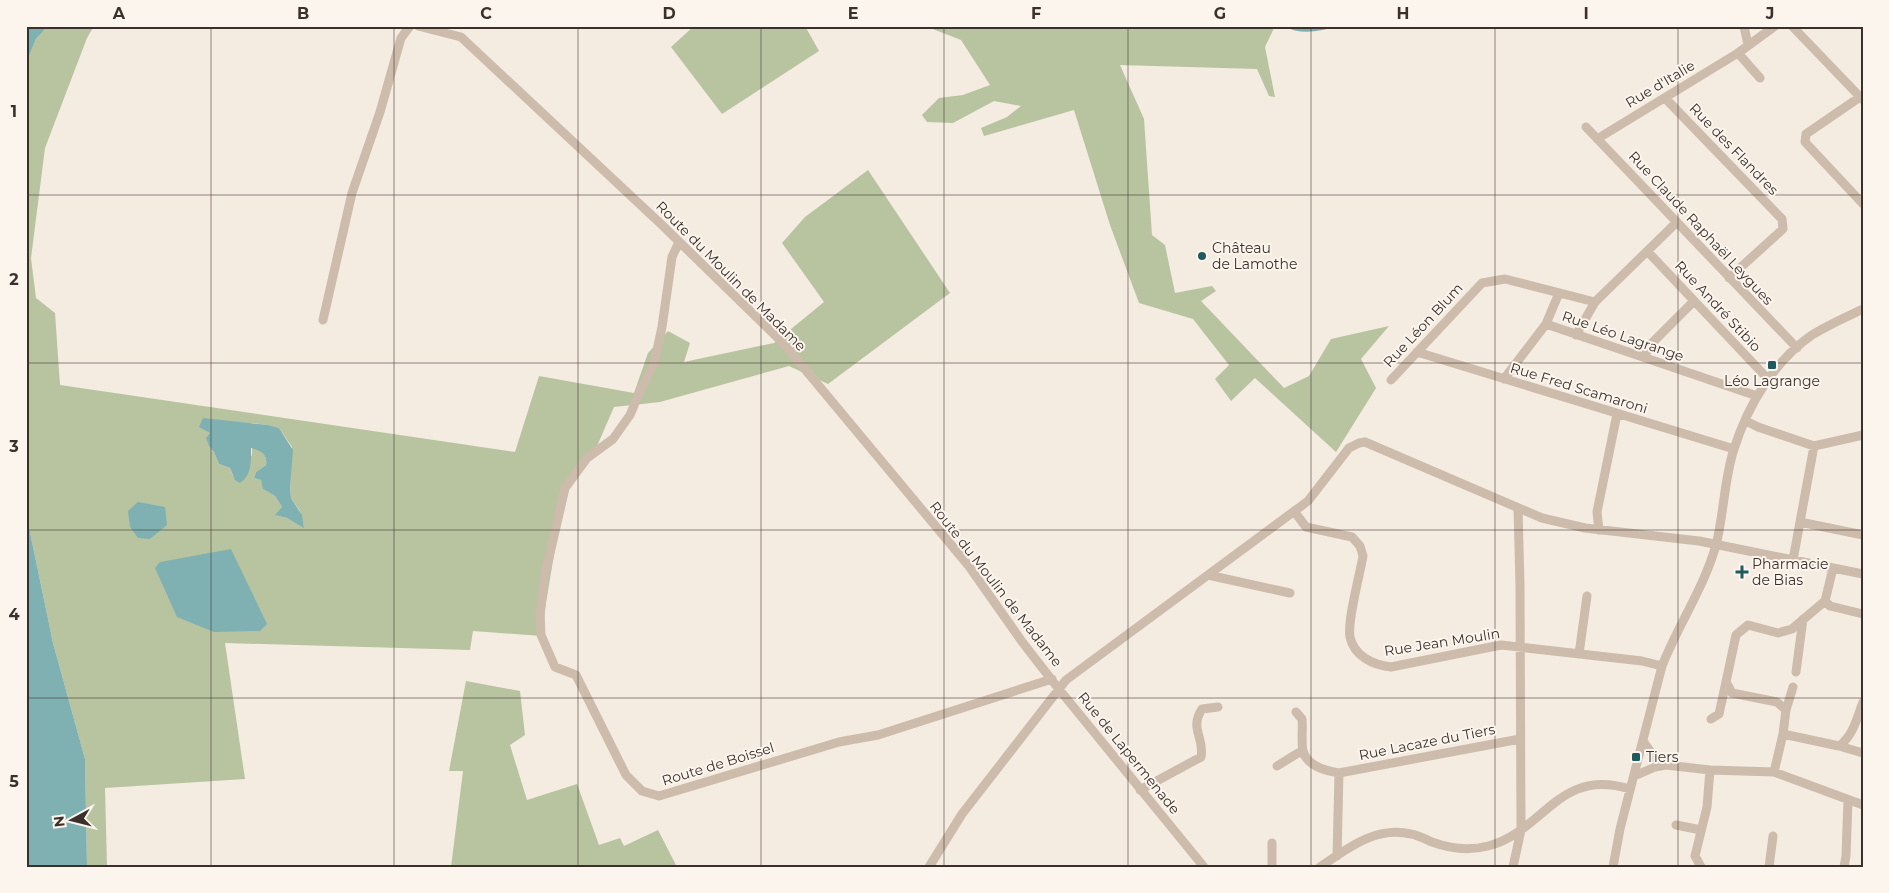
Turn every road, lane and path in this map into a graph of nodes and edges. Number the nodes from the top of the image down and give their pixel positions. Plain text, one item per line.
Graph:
1 (410, 26) edge
2 (418, 26) edge
3 (1744, 26) edge
4 (1775, 26) edge
5 (1792, 26) edge
6 (1748, 45) junction
7 (1738, 53) junction
8 (1760, 78) dead end
9 (1666, 98) junction
10 (1861, 99) edge
11 (1586, 127) dead end
12 (1597, 138) junction
13 (1863, 204) edge
14 (1677, 222) junction
15 (680, 242) junction
16 (1648, 252) junction
17 (1729, 278) junction
18 (1559, 293) junction
19 (1694, 300) junction
20 (1595, 302) junction
21 (1863, 309) edge
22 (323, 320) dead end
23 (1546, 324) junction
24 (1576, 335) junction
25 (1796, 348) junction
26 (1417, 352) junction
27 (1644, 357) junction
28 (1504, 379) junction
29 (1768, 379) junction
30 (1391, 380) dead end
31 (1757, 396) junction
32 (1617, 414) junction
33 (1746, 421) junction
34 (1863, 434) edge
35 (1814, 446) junction
36 (1734, 449) junction
37 (1518, 508) junction
38 (1294, 511) junction
39 (1800, 522) junction
40 (1599, 530) junction
41 (1863, 535) edge
42 (1716, 546) junction
43 (1793, 560) junction
44 (1833, 568) junction
45 (1863, 574) edge
46 (1208, 575) junction
47 (1290, 593) dead end
48 (1588, 596) dead end
49 (1825, 601) junction
50 (1863, 614) edge
51 (1803, 619) junction
52 (1520, 646) junction
53 (1579, 654) junction
54 (1662, 666) junction
55 (1796, 672) dead end
56 (1052, 679) junction
57 (1726, 682) junction
58 (1793, 687) dead end
59 (1058, 688) junction
60 (1863, 702) edge
61 (1218, 707) dead end
62 (1786, 710) junction
63 (1296, 712) dead end
64 (1711, 719) dead end
65 (1783, 734) junction
66 (1520, 739) junction
67 (1643, 740) junction
68 (1839, 746) junction
69 (1303, 753) junction
70 (1863, 753) edge
71 (1666, 765) junction
72 (1277, 766) dead end
73 (1710, 770) junction
74 (1774, 772) junction
75 (1339, 773) junction
76 (1634, 775) junction
77 (1630, 789) junction
78 (1140, 790) junction
79 (1848, 800) junction
80 (1863, 805) edge
81 (1676, 825) dead end
82 (1521, 830) junction
83 (1701, 830) junction
84 (1773, 836) dead end
85 (1272, 843) dead end
86 (1336, 856) junction
87 (929, 867) edge
88 (1204, 867) edge
89 (1272, 867) edge
90 (1320, 867) edge
91 (1513, 867) edge
92 (1613, 867) edge
93 (1701, 867) edge
94 (1769, 867) edge
95 (1844, 867) edge

1 - 22 street
2 - 15 street, Route du Moulin de Madame
3 - 6 street
4 - 6 street, Rue d'Italie
5 - 10 street
6 - 7 street, Rue d'Italie
7 - 8 street
7 - 9 street, Rue d'Italie
9 - 12 street, Rue d'Italie
9 - 17 street, Rue des Flandres
10 - 13 street
11 - 12 street, Rue Claude Raphaël Leygues
12 - 14 street, Rue Claude Raphaël Leygues
14 - 16 street
14 - 17 street, Rue Claude Raphaël Leygues
15 - 56 street, Route du Moulin de Madame
15 - 56 street, Route de Boissel
16 - 19 street, Rue André Stibio
16 - 20 street
17 - 25 street, Rue Claude Raphaël Leygues
18 - 20 street, Rue Léon Blum
18 - 23 street
18 - 26 street, Rue Léon Blum
19 - 27 street
19 - 29 street, Rue André Stibio
20 - 24 street
21 - 25 street
23 - 24 street, Rue Léo Lagrange
23 - 28 street, Rue Léo Lagrange
24 - 27 street, Rue Léo Lagrange
25 - 29 street
26 - 28 street, Rue Fred Scamaroni
26 - 30 street, Rue Léon Blum
27 - 31 street, Rue Léo Lagrange
28 - 32 street, Rue Fred Scamaroni
29 - 31 street
31 - 33 street
32 - 36 street, Rue Fred Scamaroni
32 - 40 street
33 - 35 street
33 - 36 street
34 - 35 street
35 - 39 street
36 - 42 street
37 - 38 street
37 - 40 street
37 - 52 street
38 - 46 street
38 - 52 street, Rue Jean Moulin
39 - 41 street
39 - 43 street
40 - 42 street
42 - 43 street
42 - 54 street
43 - 44 street
44 - 45 street
44 - 49 street
46 - 47 street
46 - 59 street
48 - 53 street
49 - 50 street
49 - 51 street
51 - 55 street
51 - 57 street
52 - 53 street, Rue Jean Moulin
52 - 66 street
53 - 54 street, Rue Jean Moulin
54 - 67 street
56 - 59 street, Route du Moulin de Madame
57 - 62 street
57 - 64 street
58 - 62 street
59 - 78 street, Rue de Lapermenade
59 - 87 street, Rue de Lapermenade
60 - 68 street
61 - 78 street
62 - 65 street
63 - 69 street
65 - 68 street
65 - 74 street
66 - 75 street, Rue Lacaze du Tiers
66 - 82 street
67 - 71 street
67 - 76 street
68 - 70 street
69 - 72 street
69 - 75 street
71 - 73 street
71 - 76 street
73 - 74 street
73 - 83 street
74 - 79 street
75 - 86 street
76 - 77 street
77 - 82 street
77 - 92 street
78 - 88 street, Rue de Lapermenade
79 - 80 street
79 - 95 street
81 - 83 street
82 - 86 street
82 - 91 street
83 - 93 street
84 - 94 street
85 - 89 street
86 - 90 street

